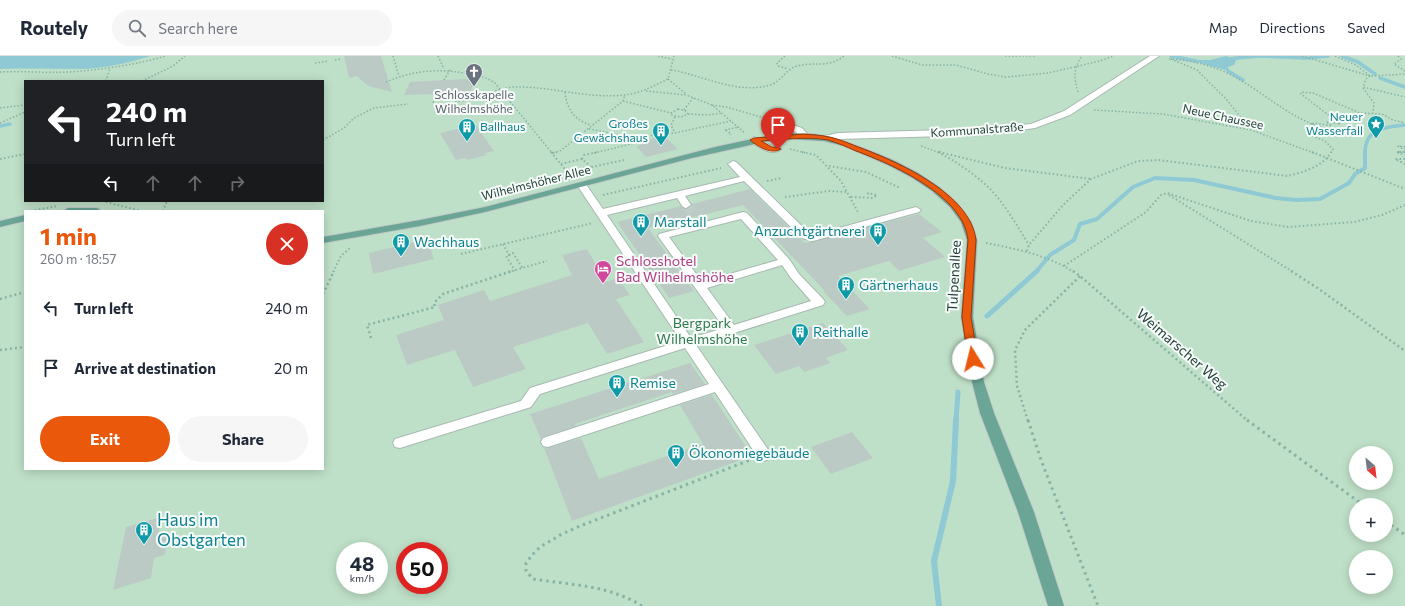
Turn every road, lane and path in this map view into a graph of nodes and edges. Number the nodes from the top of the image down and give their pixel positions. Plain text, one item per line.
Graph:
1 (166, 56) edge
2 (185, 56) edge
3 (393, 56) edge
4 (438, 56) edge
5 (658, 56) edge
6 (674, 56) edge
7 (785, 56) edge
8 (844, 56) edge
9 (892, 56) edge
10 (1005, 56) edge
11 (1035, 56) edge
12 (1082, 56) edge
13 (1113, 56) edge
14 (1156, 56) edge
15 (1302, 56) edge
16 (1335, 56) edge
17 (1398, 56) edge
18 (340, 59) dead end
19 (672, 59) junction
20 (335, 60) dead end
21 (328, 61) dead end
22 (315, 63) dead end
23 (1075, 66) junction
24 (110, 68) junction
25 (444, 69) junction
26 (788, 69) junction
27 (450, 70) junction
28 (671, 70) junction
29 (1405, 70) edge
30 (0, 72) edge
31 (1405, 74) edge
32 (399, 76) junction
33 (1370, 76) junction
34 (668, 79) junction
35 (106, 80) edge
36 (144, 80) edge
37 (444, 80) dead end
38 (386, 82) dead end
39 (1363, 87) junction
40 (500, 89) junction
41 (646, 91) junction
42 (564, 92) junction
43 (686, 94) junction
44 (437, 95) dead end
45 (625, 96) junction
46 (1405, 97) edge
47 (693, 98) junction
48 (1086, 100) junction
49 (622, 101) junction
50 (455, 102) dead end
51 (433, 103) dead end
52 (24, 104) edge
53 (408, 104) dead end
54 (712, 105) junction
55 (1076, 107) junction
56 (0, 108) edge
57 (684, 110) junction
58 (24, 112) edge
59 (671, 113) junction
60 (722, 113) junction
61 (1373, 113) junction
62 (688, 114) junction
63 (675, 117) junction
64 (731, 121) junction
65 (1404, 122) edge
66 (0, 123) edge
67 (1311, 124) junction
68 (592, 125) junction
69 (789, 126) joint
70 (739, 127) junction
71 (588, 129) junction
72 (725, 130) dead end
73 (1251, 130) junction
74 (1336, 131) dead end
75 (675, 133) junction
76 (804, 136) junction
77 (828, 138) junction
78 (324, 139) edge
79 (754, 140) junction
80 (631, 144) junction
81 (919, 146) dead end
82 (1405, 147) edge
83 (778, 149) joint
84 (939, 152) junction
85 (1405, 152) edge
86 (552, 153) junction
87 (24, 154) edge
88 (1328, 158) junction
89 (1405, 158) edge
90 (0, 159) edge
91 (582, 159) junction
92 (626, 160) dead end
93 (591, 162) dead end
94 (585, 163) junction
95 (561, 164) junction
96 (733, 164) dead end
97 (1405, 164) edge
98 (828, 166) junction
99 (591, 167) junction
100 (723, 167) dead end
101 (746, 178) junction
102 (1091, 179) junction
103 (582, 185) junction
104 (900, 188) dead end
105 (1404, 188) edge
106 (848, 192) junction
107 (1167, 193) junction
108 (679, 194) junction
109 (851, 197) junction
110 (868, 197) dead end
111 (591, 198) junction
112 (770, 202) junction
113 (686, 205) tunnel mouth
114 (1405, 205) edge
115 (916, 210) dead end
116 (603, 216) junction
117 (697, 216) tunnel mouth
118 (24, 218) edge
119 (0, 224) edge
120 (704, 225) junction
121 (864, 225) junction
122 (324, 240) edge
123 (972, 240) junction
124 (354, 244) dead end
125 (503, 244) junction
126 (1029, 245) junction
127 (1027, 251) junction
128 (461, 254) dead end
129 (509, 254) junction
130 (547, 261) dead end
131 (785, 261) junction
132 (1064, 266) junction
133 (522, 269) junction
134 (515, 271) junction
135 (1080, 276) junction
136 (700, 286) junction
137 (24, 292) edge
138 (324, 292) edge
139 (0, 299) edge
140 (731, 329) junction
141 (370, 338) dead end
142 (688, 342) junction
143 (24, 347) edge
144 (0, 350) edge
145 (1405, 350) edge
146 (718, 386) junction
147 (548, 442) dead end
148 (400, 443) dead end
149 (764, 455) joint
150 (1353, 498) edge
151 (1393, 526) edge
152 (1405, 535) edge
153 (642, 606) edge
154 (1056, 606) edge
155 (1098, 606) edge

1 - 24 path
2 - 36 path
3 - 32 path
4 - 25 path
5 - 19 path
6 - 19 path
7 - 26 path
8 - 26 path
9 - 23 path
10 - 11 path
12 - 23 path
13 - 23 path
14 - 48 lane, Kommunalstraße
15 - 33 path
16 - 33 path
17 - 29 path
18 - 20 path
19 - 28 path
21 - 22 path
23 - 48 path
24 - 30 path
24 - 35 path
25 - 27 path
25 - 32 path
26 - 28 path
27 - 37 path
27 - 40 path
28 - 34 path
31 - 33 path
32 - 38 path
33 - 39 path
34 - 41 path
34 - 43 path
39 - 46 path
39 - 61 path
40 - 42 path
40 - 50 path
40 - 86 path
41 - 43 path
41 - 45 path
42 - 45 path
42 - 68 path
43 - 47 path
44 - 51 path
45 - 49 path
47 - 54 path
47 - 57 path
48 - 55 lane, Kommunalstraße
49 - 59 path
49 - 68 path
52 - 56 path
53 - 78 path
54 - 60 path
54 - 69 path
55 - 73 path, Neue Chaussee
55 - 77 lane, Kommunalstraße
57 - 59 path
57 - 62 path
58 - 66 path
59 - 63 path
60 - 62 path
60 - 64 path
61 - 65 path
61 - 67 path
62 - 63 path
63 - 75 path
64 - 70 path
64 - 75 path
67 - 73 path
67 - 74 path
67 - 88 path
68 - 71 path
69 - 76 lane
70 - 72 path
70 - 79 path
71 - 80 path
71 - 86 path
73 - 88 path, Neue Chaussee
75 - 80 path
76 - 77 main road, Tulpenallee
76 - 79 main road, Tulpenallee
77 - 123 main road, Tulpenallee
79 - 83 lane
79 - 103 main road, Wilhelmshöher Allee
80 - 91 path
81 - 84 path
82 - 85 path
83 - 98 path
84 - 102 path
84 - 126 path
86 - 95 path
87 - 90 path
88 - 102 path
88 - 105 path, Neue Chaussee
89 - 97 path
91 - 94 path
91 - 95 path
92 - 99 path
93 - 94 path
94 - 99 path
95 - 99 path
96 - 101 lane
98 - 104 path
98 - 106 path
100 - 111 path
101 - 108 lane
101 - 112 lane
102 - 126 path
103 - 111 lane
103 - 122 main road, Wilhelmshöher Allee
106 - 109 path
106 - 112 path
107 - 114 path
107 - 132 path
107 - 145 path
108 - 113 lane
108 - 116 lane
109 - 110 path
109 - 121 path
111 - 116 lane
112 - 121 lane
115 - 121 lane
116 - 125 path
116 - 142 lane
117 - 120 lane
118 - 119 main road
120 - 131 lane
120 - 136 lane
123 - 127 path, Weimarscher Weg
123 - 154 main road, Tulpenallee
124 - 138 path
125 - 128 path
125 - 129 path
126 - 127 path
127 - 132 path, Weimarscher Weg
129 - 133 path
129 - 134 path
130 - 133 path
131 - 136 lane
131 - 140 lane
132 - 135 path, Weimarscher Weg
133 - 134 path
134 - 141 path
135 - 150 path, Weimarscher Weg
135 - 155 path
136 - 140 lane
137 - 139 path
140 - 142 lane
142 - 146 lane
142 - 148 lane
143 - 144 path
146 - 147 lane
146 - 149 lane
149 - 153 path
151 - 152 path

